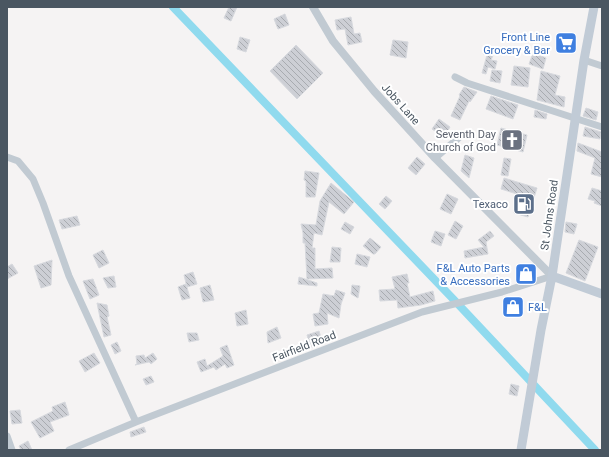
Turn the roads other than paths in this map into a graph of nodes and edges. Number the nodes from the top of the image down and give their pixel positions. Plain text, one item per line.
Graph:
1 (313, 7) edge
2 (594, 7) edge
3 (584, 60) junction
4 (602, 66) edge
5 (455, 77) dead end
6 (576, 118) junction
7 (602, 126) edge
8 (462, 135) dead end
9 (7, 157) edge
10 (435, 158) junction
11 (552, 276) junction
12 (602, 294) edge
13 (136, 422) junction
14 (7, 436) edge
15 (12, 450) edge
16 (69, 450) edge
17 (521, 450) edge

1 - 10 street, Jobs Lane
2 - 3 main road, St Johns Road
3 - 4 street
3 - 6 main road, St Johns Road
5 - 6 street
6 - 7 street
6 - 11 main road, St Johns Road
8 - 10 street
9 - 13 street
10 - 11 street, Jobs Lane
11 - 12 main road
11 - 13 street, Fairfield Road
11 - 17 main road, St Johns Road
13 - 16 street, Fairfield Road
14 - 15 street

